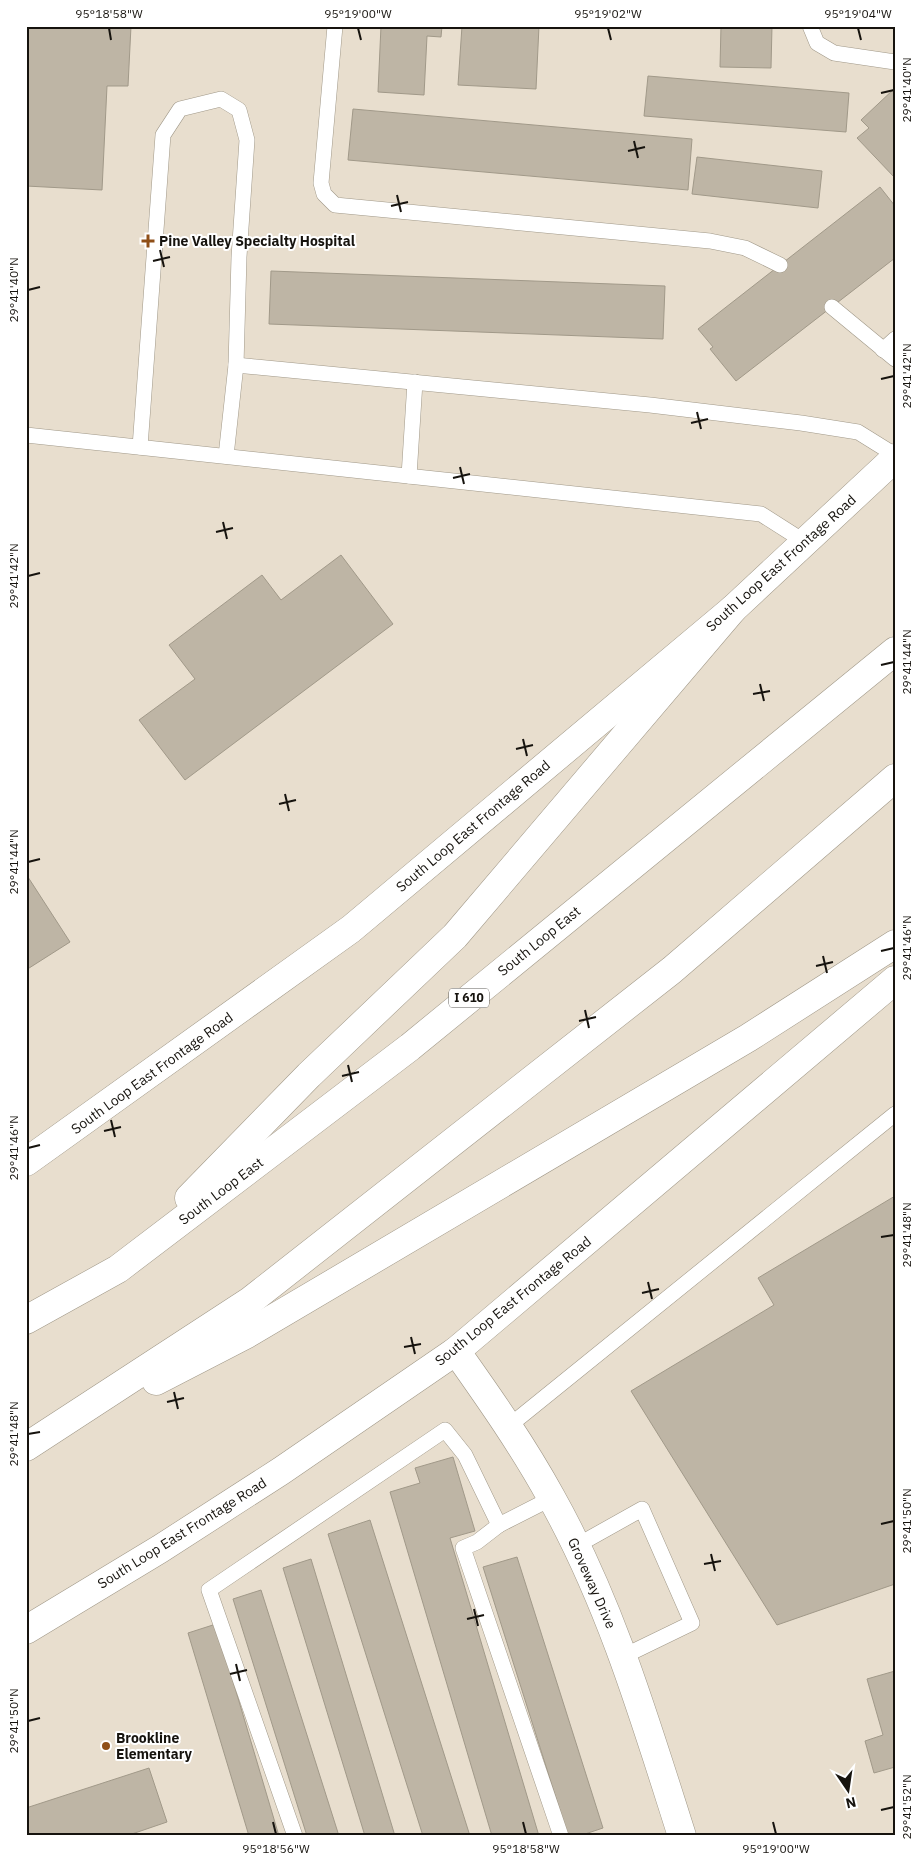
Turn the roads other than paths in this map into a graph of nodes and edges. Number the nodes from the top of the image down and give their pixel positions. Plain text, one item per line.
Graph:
1 (335, 26) edge
2 (810, 26) edge
3 (895, 62) edge
4 (780, 265) dead end
5 (832, 307) dead end
6 (895, 339) edge
7 (889, 355) edge
8 (236, 365) junction
9 (415, 382) junction
10 (26, 435) edge
11 (140, 447) junction
12 (226, 456) junction
13 (895, 457) edge
14 (409, 476) junction
15 (805, 542) junction
16 (733, 609) junction
17 (895, 651) edge
18 (895, 778) edge
19 (895, 944) edge
20 (895, 980) edge
21 (895, 1114) edge
22 (26, 1162) edge
23 (118, 1270) junction
24 (26, 1320) edge
25 (456, 1351) junction
26 (509, 1426) junction
27 (26, 1447) edge
28 (552, 1498) junction
29 (499, 1525) junction
30 (576, 1546) junction
31 (26, 1630) edge
32 (624, 1656) junction
33 (678, 1835) edge
34 (295, 1836) edge
35 (561, 1836) edge

1 - 4 lane
2 - 3 lane
5 - 7 lane
6 - 7 lane
8 - 9 lane
8 - 11 lane
8 - 12 lane
9 - 13 lane
9 - 14 lane
10 - 11 lane
11 - 12 lane
12 - 14 lane
13 - 15 main road, South Loop East Frontage Road
14 - 15 lane
15 - 16 main road, South Loop East Frontage Road
16 - 22 main road, South Loop East Frontage Road
16 - 23 main road
17 - 23 main road, South Loop East / I 610
18 - 27 main road
19 - 27 main road
20 - 25 main road, South Loop East Frontage Road
21 - 26 lane
23 - 24 main road, South Loop East / I 610
25 - 26 main road, Groveway Drive
25 - 31 main road, South Loop East Frontage Road
26 - 28 main road, Groveway Drive
28 - 29 lane
28 - 30 main road, Groveway Drive
29 - 34 lane
29 - 35 lane
30 - 32 main road, Groveway Drive
30 - 32 lane
32 - 33 main road, Groveway Drive

